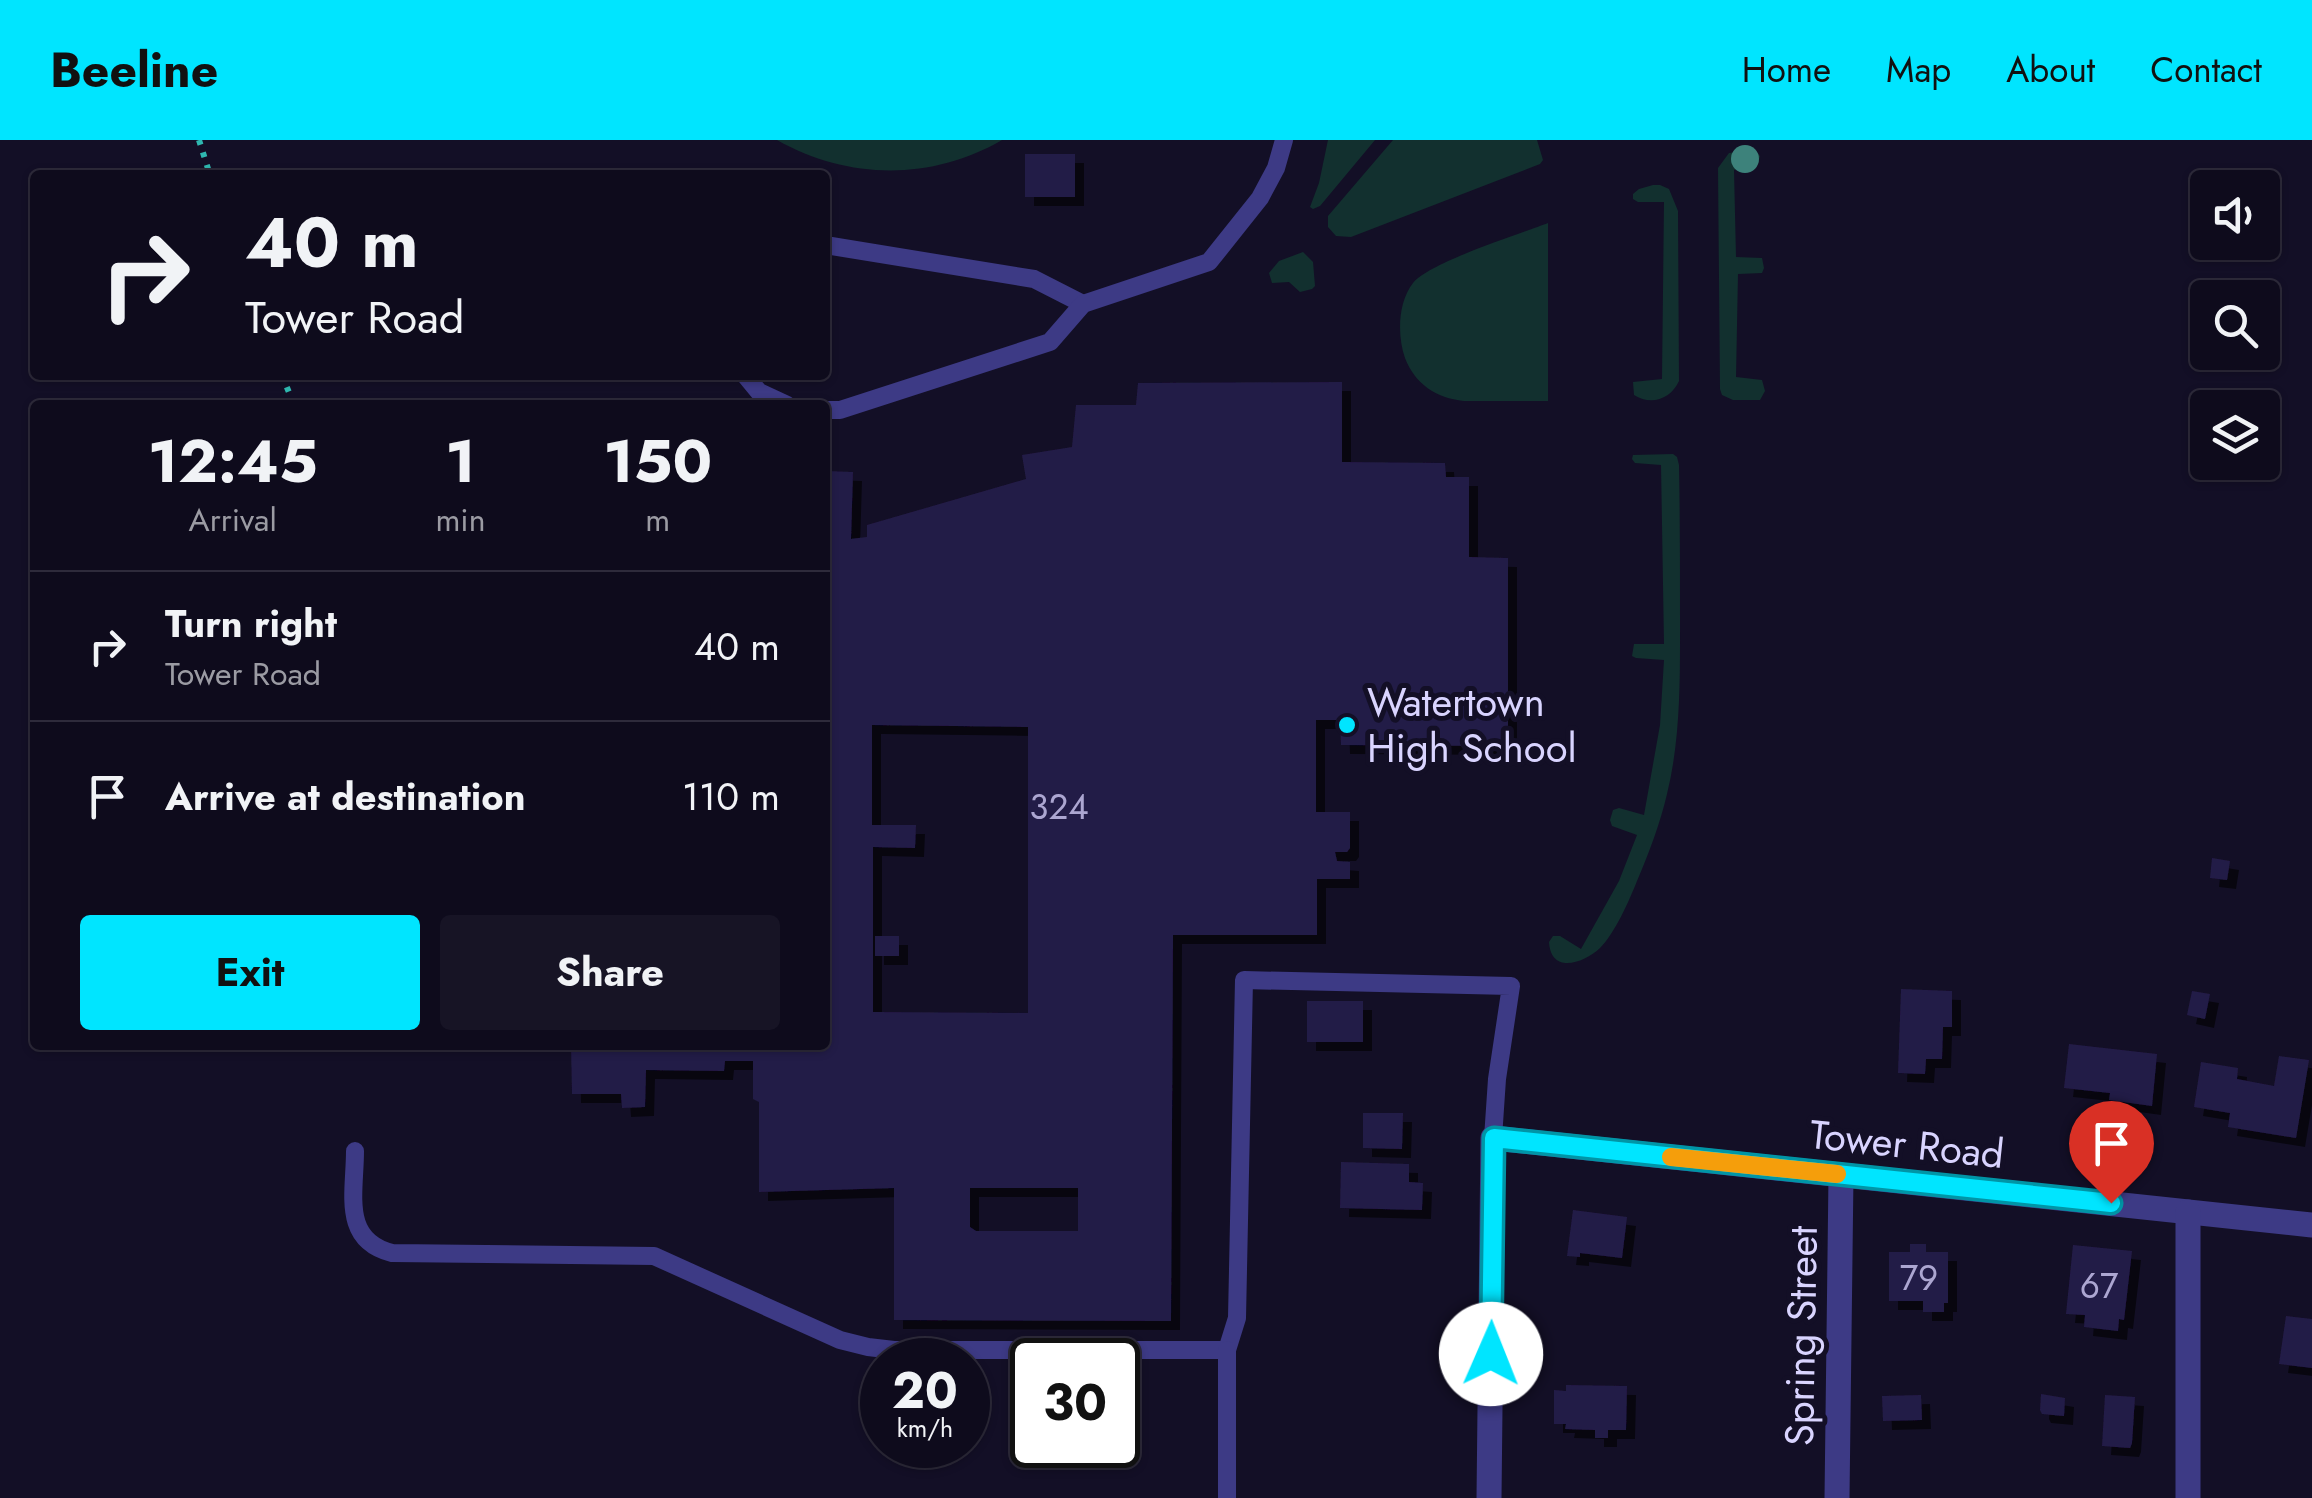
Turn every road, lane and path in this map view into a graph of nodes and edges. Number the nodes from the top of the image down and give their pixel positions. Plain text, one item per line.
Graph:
1 (198, 140) edge
2 (1284, 140) edge
3 (208, 170) edge
4 (830, 246) edge
5 (1083, 304) junction
6 (749, 380) edge
7 (776, 400) edge
8 (830, 410) edge
9 (1494, 1138) junction
10 (355, 1151) dead end
11 (1841, 1175) junction
12 (2188, 1212) junction
13 (2312, 1224) edge
14 (1227, 1350) junction
15 (1227, 1498) edge
16 (1489, 1498) edge
17 (1836, 1498) edge
18 (2188, 1498) edge

1 - 3 path
2 - 5 lane
4 - 5 lane
5 - 8 lane
6 - 7 lane
9 - 11 street, Tower Road
9 - 14 lane
9 - 16 street
10 - 14 lane
11 - 12 street, Tower Road
11 - 17 street, Spring Street
12 - 13 street, Tower Road
12 - 18 street
14 - 15 lane

